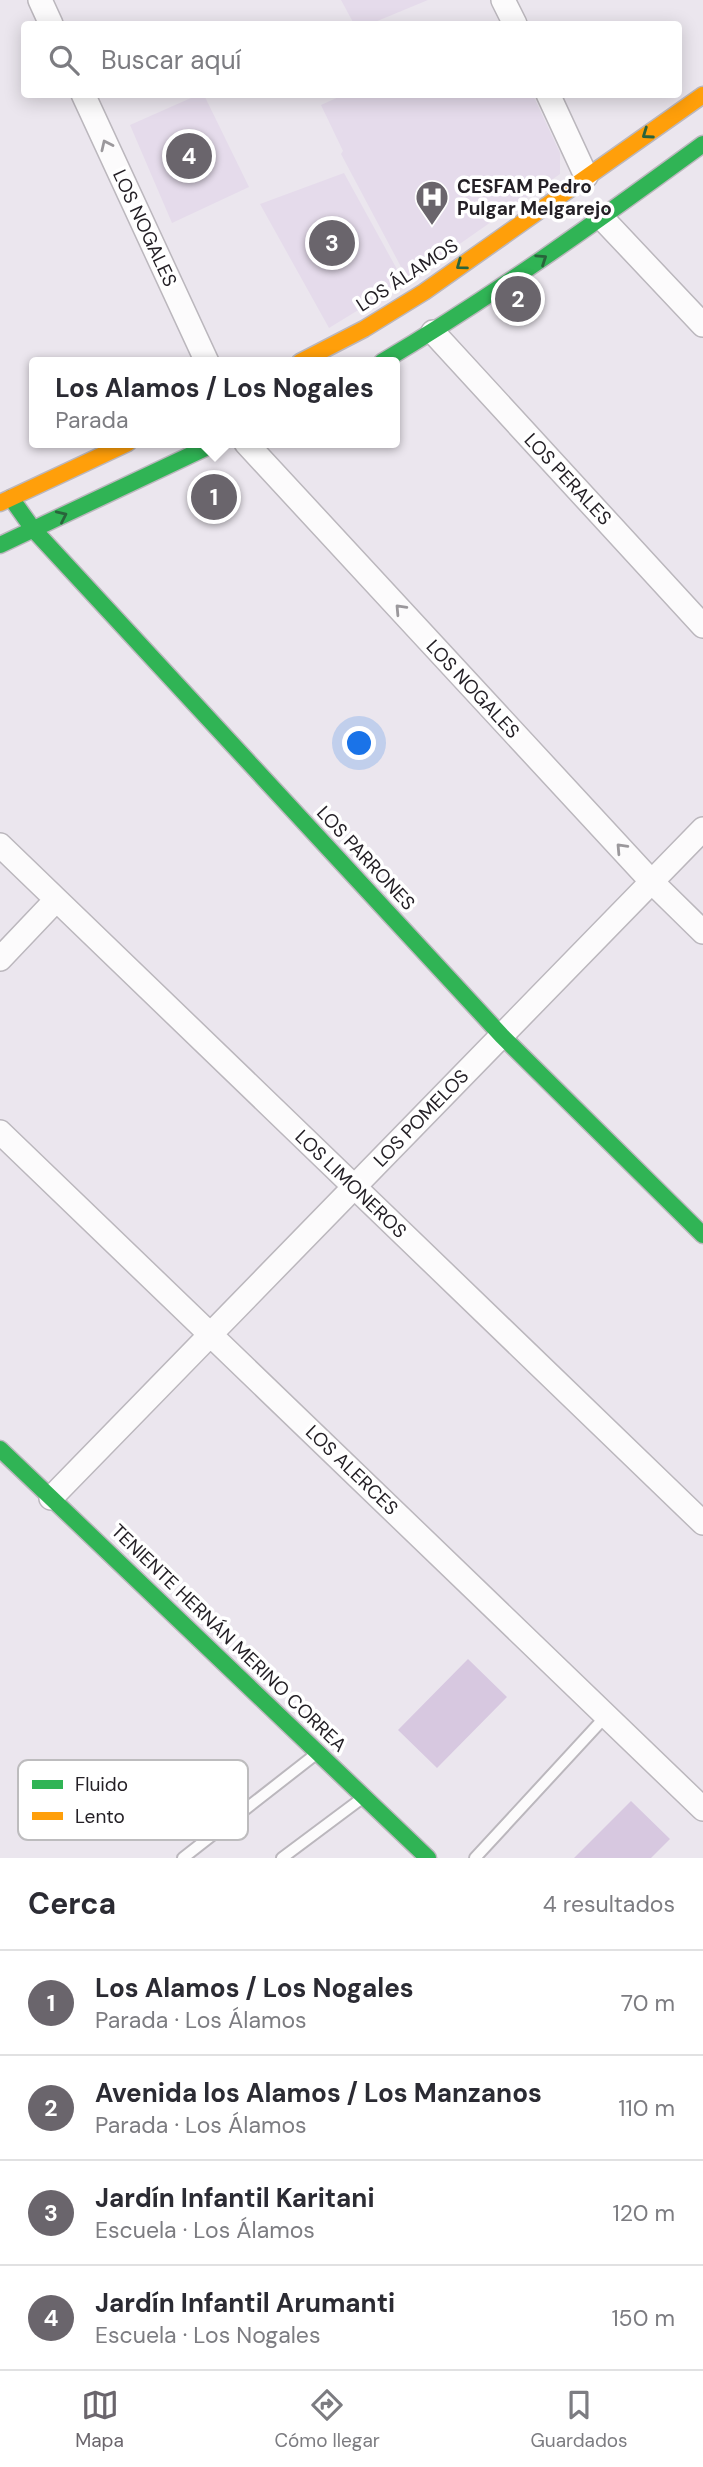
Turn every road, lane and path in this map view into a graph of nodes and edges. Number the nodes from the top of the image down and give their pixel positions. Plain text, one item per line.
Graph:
1 (503, 0) edge
2 (42, 1) edge
3 (50, 21) edge
4 (514, 21) edge
5 (703, 95) edge
6 (85, 98) edge
7 (550, 98) edge
8 (703, 144) edge
9 (586, 176) junction
10 (602, 218) junction
11 (703, 325) edge
12 (433, 332) junction
13 (205, 357) edge
14 (310, 357) edge
15 (390, 357) edge
16 (117, 448) edge
17 (205, 448) edge
18 (251, 448) edge
19 (6, 500) edge
20 (33, 529) junction
21 (0, 545) edge
22 (703, 625) edge
23 (703, 829) edge
24 (0, 845) edge
25 (652, 882) junction
26 (56, 900) junction
27 (703, 932) edge
28 (0, 959) edge
29 (502, 1036) junction
30 (0, 1132) edge
31 (354, 1187) junction
32 (703, 1235) edge
33 (211, 1334) junction
34 (0, 1449) edge
35 (51, 1498) junction
36 (703, 1523) edge
37 (606, 1716) junction
38 (318, 1753) junction
39 (363, 1798) junction
40 (248, 1807) edge
41 (703, 1809) edge
42 (206, 1840) edge
43 (183, 1858) edge
44 (282, 1858) edge
45 (428, 1858) edge
46 (475, 1858) edge

1 - 4 street
2 - 3 street
5 -> 9 street, LOS ÁLAMOS
13 -> 6 street, LOS NOGALES
7 - 9 street
8 - 10 street
9 -> 14 street, LOS ÁLAMOS
10 - 11 street
12 -> 10 street
12 - 15 street
12 - 22 street, LOS PERALES
16 - 19 street
20 -> 17 street
25 -> 18 street, LOS NOGALES
19 - 20 street, LOS PARRONES
20 - 21 street
20 - 29 street, LOS PARRONES
23 - 25 street, LOS POMELOS
24 - 26 street, LOS LIMONEROS
25 - 27 street, LOS NOGALES
25 - 29 street, LOS POMELOS
26 - 28 street
26 - 31 street, LOS LIMONEROS
29 - 31 street, LOS POMELOS
29 - 32 street, LOS PARRONES
30 - 33 street, LOS ALERCES
31 - 33 street, LOS POMELOS
31 - 36 street, LOS LIMONEROS
33 - 35 street, LOS POMELOS
33 - 37 street, LOS ALERCES
34 - 35 street, TENIENTE HERNÁN MERINO CORREA
35 - 38 street, TENIENTE HERNÁN MERINO CORREA
37 - 41 street, LOS ALERCES
37 - 46 lane
38 - 39 street, TENIENTE HERNÁN MERINO CORREA
38 - 40 lane
39 - 44 lane
39 - 45 street, TENIENTE HERNÁN MERINO CORREA
42 - 43 lane

